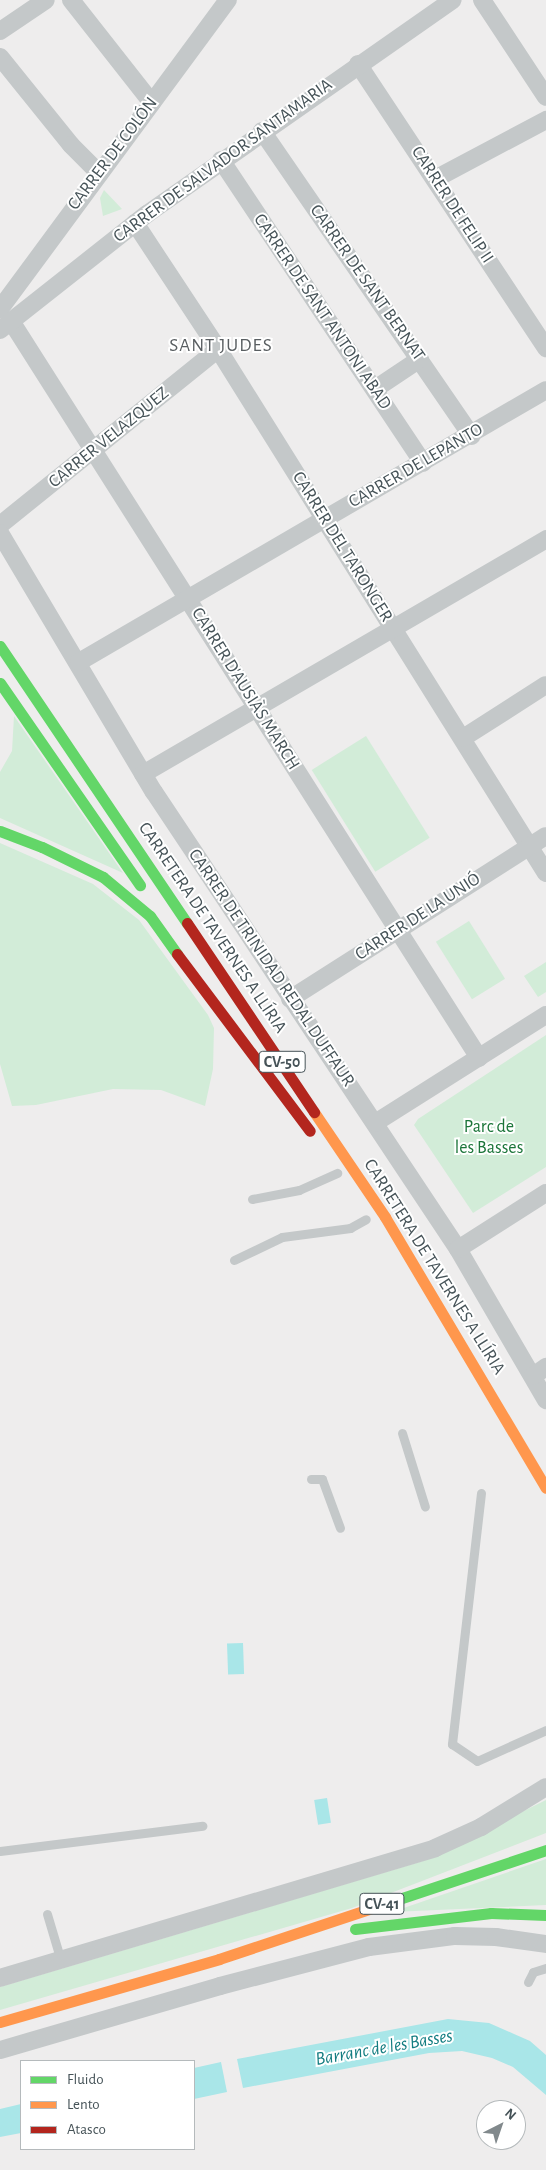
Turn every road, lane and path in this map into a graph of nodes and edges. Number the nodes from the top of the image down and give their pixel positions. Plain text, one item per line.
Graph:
1 (46, 0) edge
2 (71, 0) edge
3 (228, 0) edge
4 (453, 0) edge
5 (482, 0) edge
6 (0, 31) edge
7 (0, 57) edge
8 (358, 64) junction
9 (546, 97) edge
10 (152, 103) junction
11 (546, 120) edge
12 (262, 131) junction
13 (221, 160) junction
14 (99, 173) junction
15 (435, 179) junction
16 (134, 223) junction
17 (4, 320) edge
18 (546, 348) edge
19 (218, 349) junction
20 (420, 359) junction
21 (375, 389) junction
22 (546, 390) edge
23 (472, 436) junction
24 (94, 450) junction
25 (423, 464) junction
26 (323, 519) junction
27 (0, 525) edge
28 (0, 533) edge
29 (546, 539) edge
30 (188, 598) junction
31 (394, 629) junction
32 (0, 646) edge
33 (79, 662) junction
34 (0, 683) edge
35 (544, 691) edge
36 (256, 708) junction
37 (463, 738) junction
38 (143, 774) junction
39 (0, 831) edge
40 (546, 836) edge
41 (529, 846) junction
42 (546, 873) edge
43 (397, 931) junction
44 (290, 999) junction
45 (546, 1014) edge
46 (478, 1058) junction
47 (375, 1123) junction
48 (336, 1173) dead end
49 (252, 1199) dead end
50 (543, 1201) edge
51 (366, 1220) dead end
52 (458, 1249) junction
53 (234, 1260) dead end
54 (450, 1352) dead end
55 (539, 1372) edge
56 (546, 1400) edge
57 (402, 1433) dead end
58 (311, 1479) dead end
59 (542, 1492) edge
60 (481, 1493) dead end
61 (425, 1506) dead end
62 (340, 1528) dead end
63 (546, 1730) edge
64 (546, 1787) edge
65 (202, 1826) dead end
66 (546, 1850) edge
67 (0, 1851) edge
68 (47, 1914) dead end
69 (546, 1915) edge
70 (546, 1944) edge
71 (219, 1959) junction
72 (61, 1961) junction
73 (546, 1968) edge
74 (0, 1978) edge
75 (528, 1982) dead end
76 (0, 2022) edge
77 (0, 2050) edge

1 - 6 street
2 - 10 street
3 - 10 street, CARRER DE COLÓN
4 - 8 street, CARRER DE SALVADOR SANTAMARIA
5 - 9 street
7 - 14 street
8 - 12 street, CARRER DE SALVADOR SANTAMARIA
8 - 15 street, CARRER DE FELIP II
10 - 14 street, CARRER DE COLÓN
11 - 15 street
12 - 13 street, CARRER DE SALVADOR SANTAMARIA
12 - 20 street, CARRER DE SANT BERNAT
13 - 16 street, CARRER DE SALVADOR SANTAMARIA
13 - 21 street, CARRER DE SANT ANTONI ABAD
14 - 17 street, CARRER DE COLÓN
15 - 18 street, CARRER DE FELIP II
16 - 17 street, CARRER DE SALVADOR SANTAMARIA
16 - 19 street, CARRER DEL TARONGER
17 - 24 street, CARRER D'AUSIÀS MARCH
19 - 24 street, CARRER VELAZQUEZ
19 - 26 street, CARRER DEL TARONGER
20 - 21 street
20 - 23 street, CARRER DE SANT BERNAT
21 - 25 street, CARRER DE SANT ANTONI ABAD
22 - 23 street, CARRER DE LEPANTO
23 - 25 street, CARRER DE LEPANTO
24 - 27 street, CARRER VELAZQUEZ
24 - 30 street, CARRER D'AUSIÀS MARCH
25 - 26 street, CARRER DE LEPANTO
26 - 30 street, CARRER DE LEPANTO
26 - 31 street, CARRER DEL TARONGER
28 - 33 street, CARRER DE TRINIDAD REDAL DUFFAUR
29 - 31 street
30 - 33 street, CARRER DE LEPANTO
30 - 36 street, CARRER D'AUSIÀS MARCH
31 - 36 street
31 - 37 street, CARRER DEL TARONGER
32 - 59 main road, CARRETERA DE TAVERNES A LLÍRIA / CV-50
33 - 38 street, CARRER DE TRINIDAD REDAL DUFFAUR
34 - 39 main road, CARRETERA DE TAVERNES A LLÍRIA / CV-50
35 - 37 street
36 - 38 street
36 - 43 street, CARRER D'AUSIÀS MARCH
37 - 41 street, CARRER DEL TARONGER
38 - 44 street, CARRER DE TRINIDAD REDAL DUFFAUR
40 - 41 street, CARRER DE LA UNIÓ
41 - 42 street, CARRER DEL TARONGER
41 - 43 street, CARRER DE LA UNIÓ
43 - 44 street, CARRER DE LA UNIÓ
43 - 46 street, CARRER D'AUSIÀS MARCH
44 - 47 street, CARRER DE TRINIDAD REDAL DUFFAUR
45 - 46 street
46 - 47 street
47 - 52 street, CARRER DE TRINIDAD REDAL DUFFAUR
48 - 49 lane
50 - 52 street
51 - 53 lane
52 - 55 street, CARRER DE TRINIDAD REDAL DUFFAUR
54 - 59 main road, CARRETERA DE TAVERNES A LLÍRIA / CV-50
55 - 56 street, CARRER DE TRINIDAD REDAL DUFFAUR
57 - 61 lane
58 - 62 lane
60 - 63 lane
64 - 72 street
65 - 67 lane
66 - 71 main road, CV-41
68 - 72 lane
69 - 71 main road, CV-41
70 - 77 street
71 - 76 main road, CV-41
72 - 74 street
73 - 75 lane

